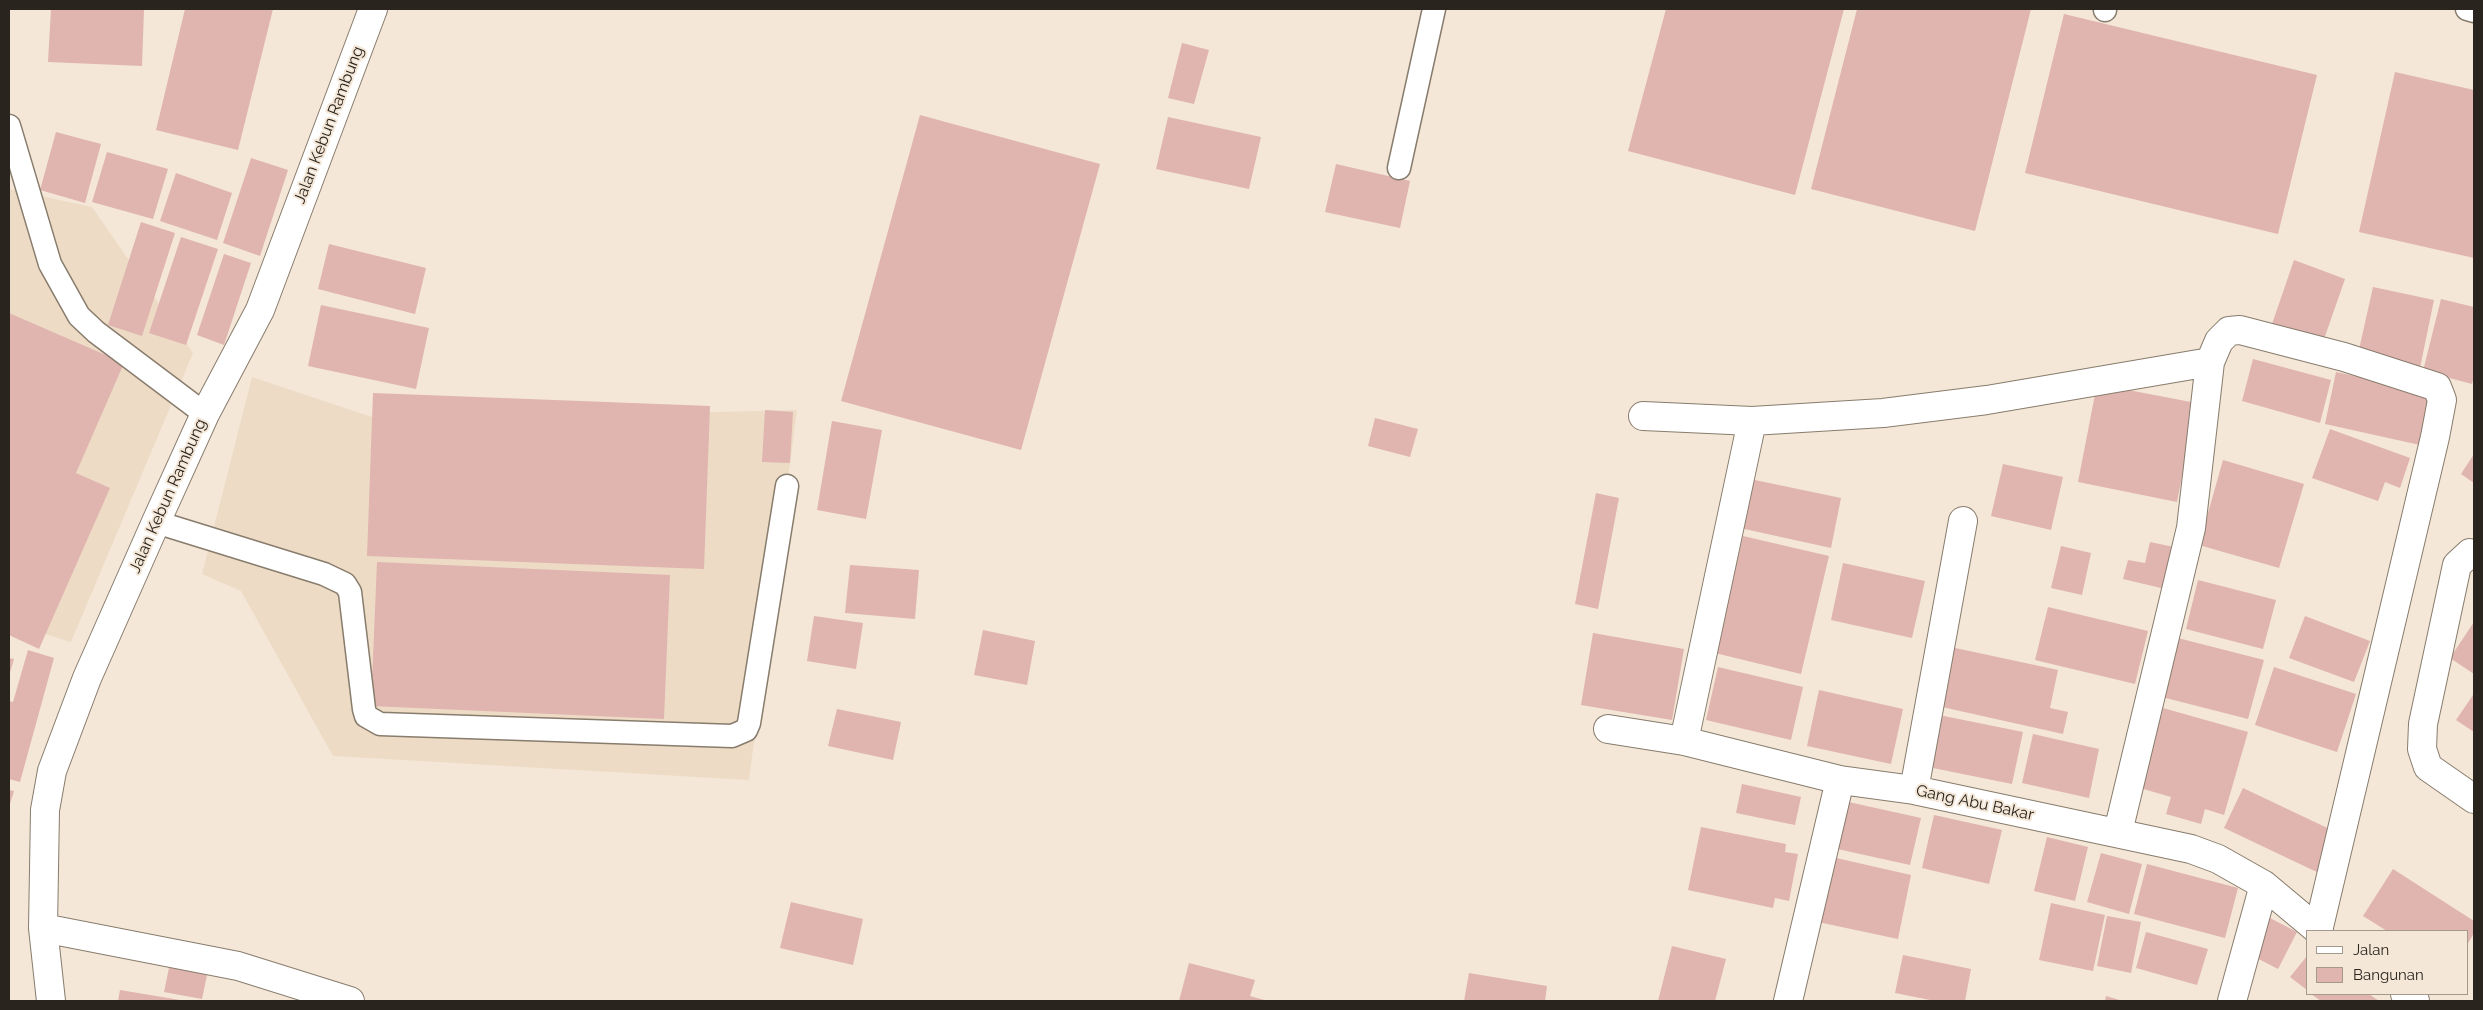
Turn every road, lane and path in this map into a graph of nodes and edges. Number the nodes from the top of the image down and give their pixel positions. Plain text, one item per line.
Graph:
1 (373, 9) edge
2 (1434, 9) edge
3 (2467, 9) edge
4 (2474, 11) edge
5 (9, 126) edge
6 (1399, 168) dead end
7 (2210, 362) junction
8 (206, 414) junction
9 (1643, 416) dead end
10 (1752, 420) junction
11 (788, 486) dead end
12 (1963, 521) dead end
13 (156, 522) junction
14 (2474, 554) edge
15 (1608, 729) dead end
16 (1684, 741) junction
17 (1840, 780) junction
18 (1914, 790) junction
19 (2474, 799) edge
20 (2118, 832) junction
21 (2264, 885) junction
22 (44, 928) junction
23 (2317, 930) edge
24 (2318, 930) edge
25 (51, 1001) edge
26 (350, 1001) edge
27 (1788, 1001) edge
28 (2232, 1001) edge

1 - 8 street, Jalan Kebun Rambung
2 - 6 lane
3 - 4 lane
5 - 8 lane
7 - 10 street
7 - 20 street
7 - 24 street
8 - 13 street, Jalan Kebun Rambung
9 - 10 street
10 - 16 street
11 - 13 lane
12 - 18 street
13 - 22 street, Jalan Kebun Rambung
14 - 19 street
15 - 16 street, Gang Abu Bakar
16 - 17 street, Gang Abu Bakar
17 - 18 street, Gang Abu Bakar
17 - 27 street
18 - 20 street, Gang Abu Bakar
20 - 21 street, Gang Abu Bakar
21 - 23 street, Gang Abu Bakar
21 - 28 street
22 - 25 street, Jalan Kebun Rambung
22 - 26 street

